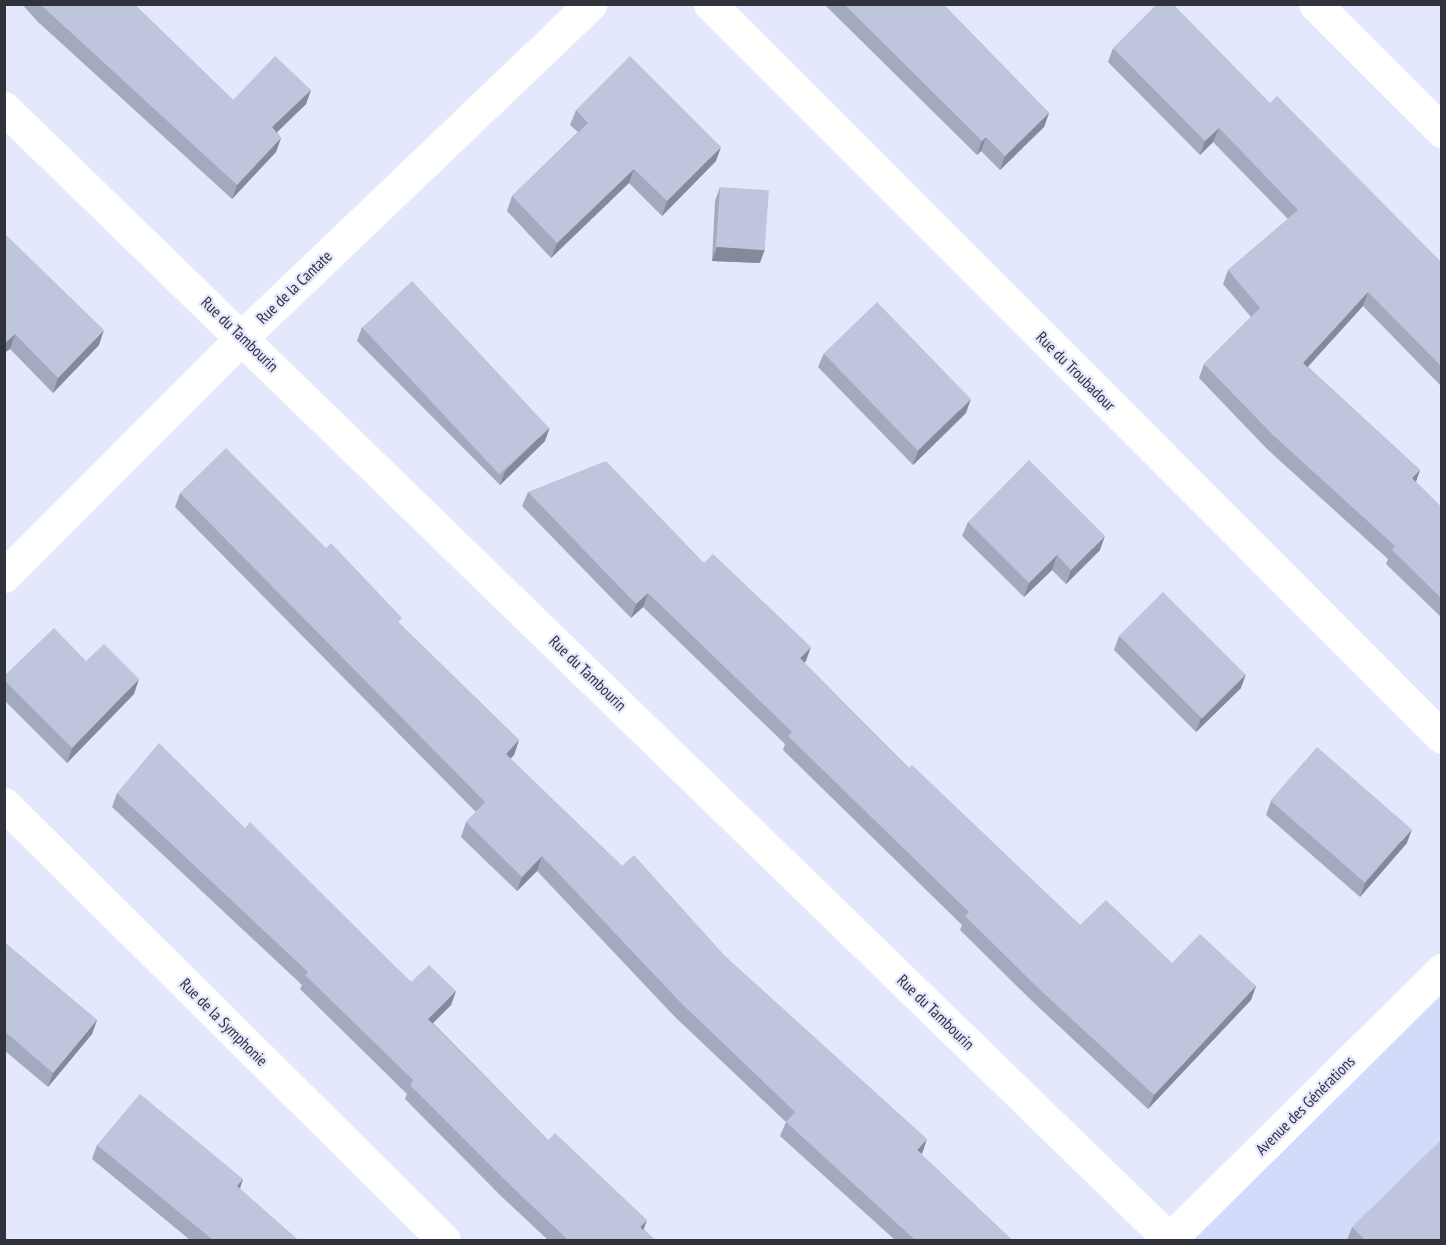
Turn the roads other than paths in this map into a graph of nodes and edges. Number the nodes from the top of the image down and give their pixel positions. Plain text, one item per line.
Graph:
1 (590, 4) edge
2 (710, 4) edge
3 (1315, 4) edge
4 (4, 108) edge
5 (1442, 131) edge
6 (242, 337) junction
7 (4, 576) edge
8 (1442, 737) edge
9 (4, 804) edge
10 (1442, 970) edge
11 (444, 1240) edge
12 (1170, 1240) edge

1 - 6 street, Rue de la Cantate
2 - 8 street, Rue du Troubadour
3 - 5 street
4 - 6 street, Rue du Tambourin
6 - 7 street, Rue de la Cantate
6 - 12 street, Rue du Tambourin
9 - 11 street, Rue de la Symphonie
10 - 12 street, Avenue des Générations

